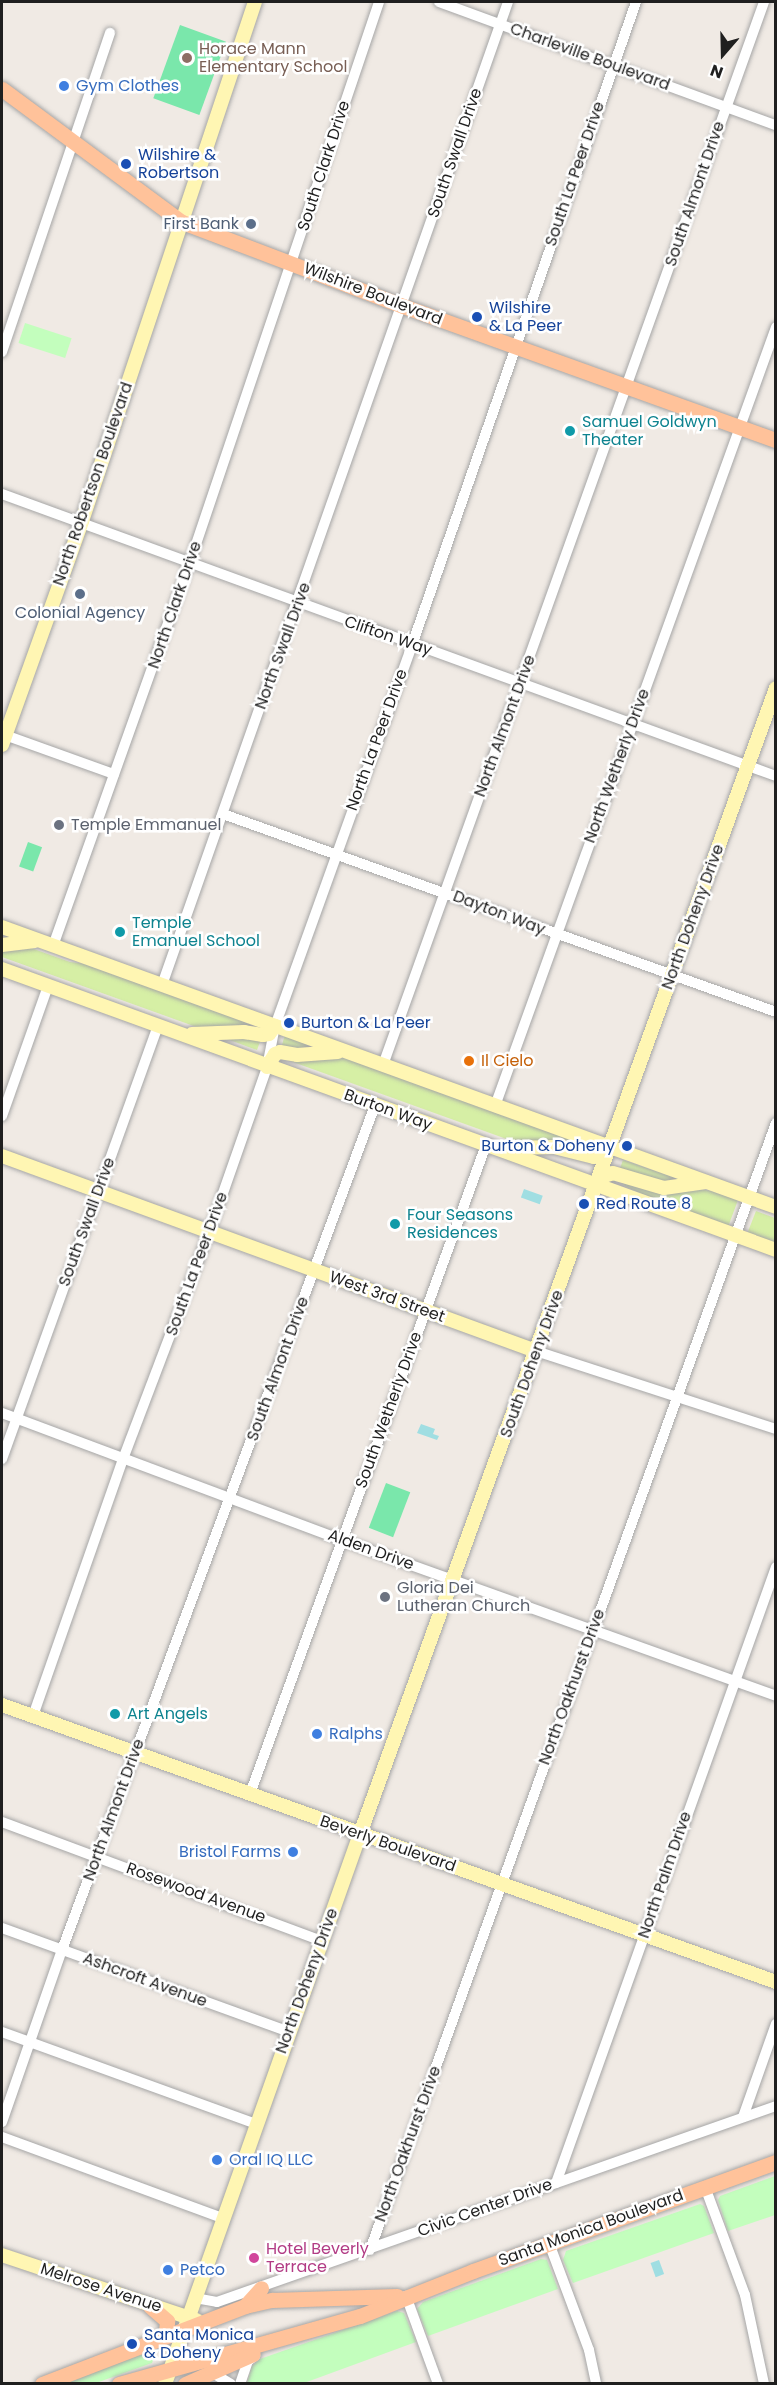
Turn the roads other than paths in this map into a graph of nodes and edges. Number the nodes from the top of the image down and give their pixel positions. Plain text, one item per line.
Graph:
1 (255, 2) edge
2 (379, 2) edge
3 (439, 2) edge
4 (508, 2) edge
5 (636, 2) edge
6 (764, 2) edge
7 (500, 24) junction
8 (110, 33) dead end
9 (613, 65) junction
10 (2, 89) edge
11 (726, 106) junction
12 (776, 125) edge
13 (73, 142) junction
14 (182, 222) junction
15 (292, 263) junction
16 (403, 306) junction
17 (776, 327) edge
18 (516, 347) junction
19 (2, 352) edge
20 (627, 387) junction
21 (740, 427) junction
22 (776, 441) edge
23 (2, 494) edge
24 (82, 521) junction
25 (190, 562) junction
26 (298, 604) junction
27 (412, 645) junction
28 (520, 683) junction
29 (776, 688) edge
30 (632, 725) junction
31 (3, 738) edge
32 (747, 766) junction
33 (114, 774) junction
34 (776, 776) edge
35 (223, 814) junction
36 (336, 853) junction
37 (445, 892) junction
38 (2, 927) edge
39 (556, 934) junction
40 (38, 940) junction
41 (2, 945) edge
42 (53, 946) junction
43 (2, 969) edge
44 (671, 975) junction
45 (48, 986) junction
46 (162, 986) junction
47 (776, 1012) edge
48 (158, 1026) junction
49 (275, 1026) junction
50 (177, 1033) junction
51 (349, 1053) junction
52 (382, 1065) junction
53 (267, 1067) junction
54 (375, 1105) junction
55 (495, 1106) junction
56 (2, 1116) edge
57 (776, 1124) edge
58 (489, 1146) junction
59 (611, 1147) junction
60 (2, 1156) edge
61 (706, 1182) junction
62 (596, 1185) junction
63 (98, 1192) junction
64 (749, 1197) junction
65 (776, 1207) edge
66 (209, 1233) junction
67 (735, 1235) junction
68 (776, 1250) edge
69 (314, 1271) junction
70 (426, 1311) junction
71 (536, 1351) junction
72 (677, 1397) junction
73 (2, 1413) edge
74 (16, 1418) junction
75 (776, 1429) edge
76 (2, 1459) edge
77 (123, 1459) junction
78 (230, 1498) junction
79 (341, 1540) junction
80 (776, 1567) edge
81 (453, 1580) junction
82 (592, 1630) junction
83 (734, 1680) junction
84 (776, 1696) edge
85 (2, 1705) edge
86 (33, 1716) junction
87 (136, 1753) junction
88 (250, 1794) junction
89 (2, 1822) edge
90 (360, 1834) junction
91 (97, 1857) junction
92 (502, 1883) junction
93 (2, 1928) edge
94 (644, 1935) junction
95 (322, 1941) junction
96 (62, 1950) junction
97 (776, 1982) edge
98 (776, 2024) edge
99 (2, 2031) edge
100 (289, 2032) junction
101 (30, 2042) junction
102 (776, 2106) edge
103 (743, 2117) junction
104 (2, 2122) edge
105 (256, 2124) junction
106 (2, 2137) edge
107 (776, 2162) edge
108 (556, 2183) junction
109 (705, 2187) junction
110 (222, 2218) junction
111 (549, 2243) junction
112 (370, 2250) junction
113 (2, 2255) edge
114 (261, 2288) junction
115 (406, 2296) junction
116 (195, 2298) junction
117 (223, 2300) junction
118 (150, 2306) junction
119 (243, 2306) junction
120 (190, 2323) junction
121 (158, 2340) junction
122 (271, 2343) junction
123 (211, 2372) junction
124 (167, 2376) edge
125 (42, 2384) edge
126 (119, 2384) edge
127 (185, 2384) edge
128 (231, 2384) edge
129 (240, 2384) edge
130 (438, 2384) edge
131 (596, 2384) edge
132 (764, 2384) edge

1 - 14 main road, North Robertson Boulevard
2 - 15 street, South Clark Drive
3 - 7 street, Charleville Boulevard
4 - 7 street, South Swall Drive
5 - 9 street, South La Peer Drive
6 - 11 street, South Almont Drive
7 - 9 street, Charleville Boulevard
7 - 16 street, South Swall Drive
8 - 13 street
9 - 11 street, Charleville Boulevard
9 - 18 street, South La Peer Drive
10 - 13 main road, Wilshire Boulevard
11 - 12 street, Charleville Boulevard
11 - 20 street, South Almont Drive
13 - 14 main road, Wilshire Boulevard
13 - 19 street
14 - 15 main road, Wilshire Boulevard
14 - 24 main road, North Robertson Boulevard
15 - 16 main road, Wilshire Boulevard
15 - 25 street, North Clark Drive
16 - 18 main road, Wilshire Boulevard
16 - 26 street, North Swall Drive
17 - 21 street
18 - 20 main road, Wilshire Boulevard
18 - 27 street, North La Peer Drive
20 - 21 main road, Wilshire Boulevard
20 - 28 street, North Almont Drive
21 - 22 main road, Wilshire Boulevard
21 - 30 street, North Wetherly Drive
23 - 24 street, Clifton Way
24 - 25 street, Clifton Way
24 - 31 main road, North Robertson Boulevard
25 - 26 street, Clifton Way
25 - 33 street, North Clark Drive
26 - 27 street, Clifton Way
26 - 35 street, North Swall Drive
27 - 28 street, Clifton Way
27 - 36 street, North La Peer Drive
28 - 30 street, Clifton Way
28 - 37 street, North Almont Drive
29 - 32 main road, North Doheny Drive
30 - 32 street, Clifton Way
30 - 39 street, North Wetherly Drive
31 - 33 street
32 - 34 street, Clifton Way
32 - 44 main road, North Doheny Drive
33 - 42 street, North Clark Drive
35 - 36 street, Dayton Way
35 - 46 street, North Swall Drive
36 - 37 street, Dayton Way
36 - 49 street, North La Peer Drive
37 - 39 street, Dayton Way
37 - 52 street, North Almont Drive
38 - 40 main road
39 - 44 street, Dayton Way
39 - 55 street, North Wetherly Drive
40 - 41 main road
40 - 42 main road
42 - 46 main road
43 - 45 main road, Burton Way
44 - 47 street, Dayton Way
44 - 59 main road, North Doheny Drive
45 - 48 main road, Burton Way
45 - 56 street
46 - 49 main road
48 - 50 main road, Burton Way
48 - 63 street, South Swall Drive
49 - 50 main road
49 - 51 main road
49 - 53 street, North La Peer Drive
50 - 53 main road, Burton Way
51 - 52 main road
51 - 53 main road
52 - 55 main road
53 - 54 main road, Burton Way
53 - 66 street, South La Peer Drive
54 - 58 main road, Burton Way
54 - 69 street, South Almont Drive
55 - 59 main road
57 - 64 street, North Oakhurst Drive
58 - 59 main road
58 - 62 main road, Burton Way
58 - 70 street, South Wetherly Drive
59 - 61 main road
59 - 62 main road, South Doheny Drive
60 - 63 main road, West 3rd Street
61 - 62 main road
61 - 64 main road
62 - 67 main road, Burton Way
62 - 71 main road, South Doheny Drive
63 - 66 main road, West 3rd Street
63 - 74 street, South Swall Drive
64 - 65 main road
64 - 67 street, North Oakhurst Drive
66 - 69 main road, West 3rd Street
66 - 77 street, South La Peer Drive
67 - 68 main road, Burton Way
67 - 72 street, North Oakhurst Drive
69 - 70 main road, West 3rd Street
69 - 78 street, South Almont Drive
70 - 71 main road, West 3rd Street
70 - 79 street, South Wetherly Drive
71 - 72 street, West 3rd Street
71 - 81 main road, South Doheny Drive
72 - 75 street, West 3rd Street
72 - 82 street, North Oakhurst Drive
73 - 74 street, Alden Drive
74 - 76 street
74 - 77 street, Alden Drive
77 - 78 street, Alden Drive
77 - 86 street
78 - 79 street, Alden Drive
78 - 87 street, North Almont Drive
79 - 81 street, Alden Drive
79 - 88 street
80 - 83 street, North Palm Drive
81 - 82 street, Alden Drive
81 - 90 main road, North Doheny Drive
82 - 83 street, Alden Drive
82 - 92 street, North Oakhurst Drive
83 - 84 street, Alden Drive
83 - 94 street, North Palm Drive
85 - 86 main road, Beverly Boulevard
86 - 87 main road, Beverly Boulevard
87 - 88 main road, Beverly Boulevard
87 - 91 street, North Almont Drive
88 - 90 main road, Beverly Boulevard
89 - 91 street, Rosewood Avenue
90 - 92 main road, Beverly Boulevard
90 - 95 main road, North Doheny Drive
91 - 95 street, Rosewood Avenue
91 - 96 street, North Almont Drive
92 - 94 main road, Beverly Boulevard
92 - 112 street, North Oakhurst Drive
93 - 96 street, Ashcroft Avenue
94 - 97 main road, Beverly Boulevard
94 - 108 street, North Palm Drive
95 - 100 main road, North Doheny Drive
96 - 100 street, Ashcroft Avenue
96 - 101 street, North Almont Drive
98 - 103 street
99 - 101 street
100 - 105 main road, North Doheny Drive
101 - 104 street, North Almont Drive
101 - 105 street
102 - 103 street, Civic Center Drive
103 - 108 street, Civic Center Drive
105 - 110 main road, North Doheny Drive
106 - 110 street
107 - 109 main road, Santa Monica Boulevard
108 - 112 street, Civic Center Drive
109 - 111 main road, Santa Monica Boulevard
109 - 132 street
110 - 116 main road, North Doheny Drive
111 - 115 main road, Santa Monica Boulevard
111 - 131 street
112 - 114 street, Civic Center Drive
113 - 118 main road, Melrose Avenue
114 - 117 street, Civic Center Drive
114 - 119 main road
115 - 119 main road, Santa Monica Boulevard
115 - 122 main road, Santa Monica Boulevard
115 - 130 street
116 - 117 street, Civic Center Drive
116 - 120 main road, North Doheny Drive
117 - 119 main road
118 - 120 main road, Melrose Avenue
118 - 121 main road
119 - 120 main road, Santa Monica Boulevard
120 - 121 main road, Santa Monica Boulevard
120 - 124 main road, North Doheny Drive
121 - 125 main road, Santa Monica Boulevard
122 - 123 main road
122 - 124 main road, Santa Monica Boulevard
122 - 129 street
123 - 127 main road
123 - 128 street
124 - 126 main road, Santa Monica Boulevard

